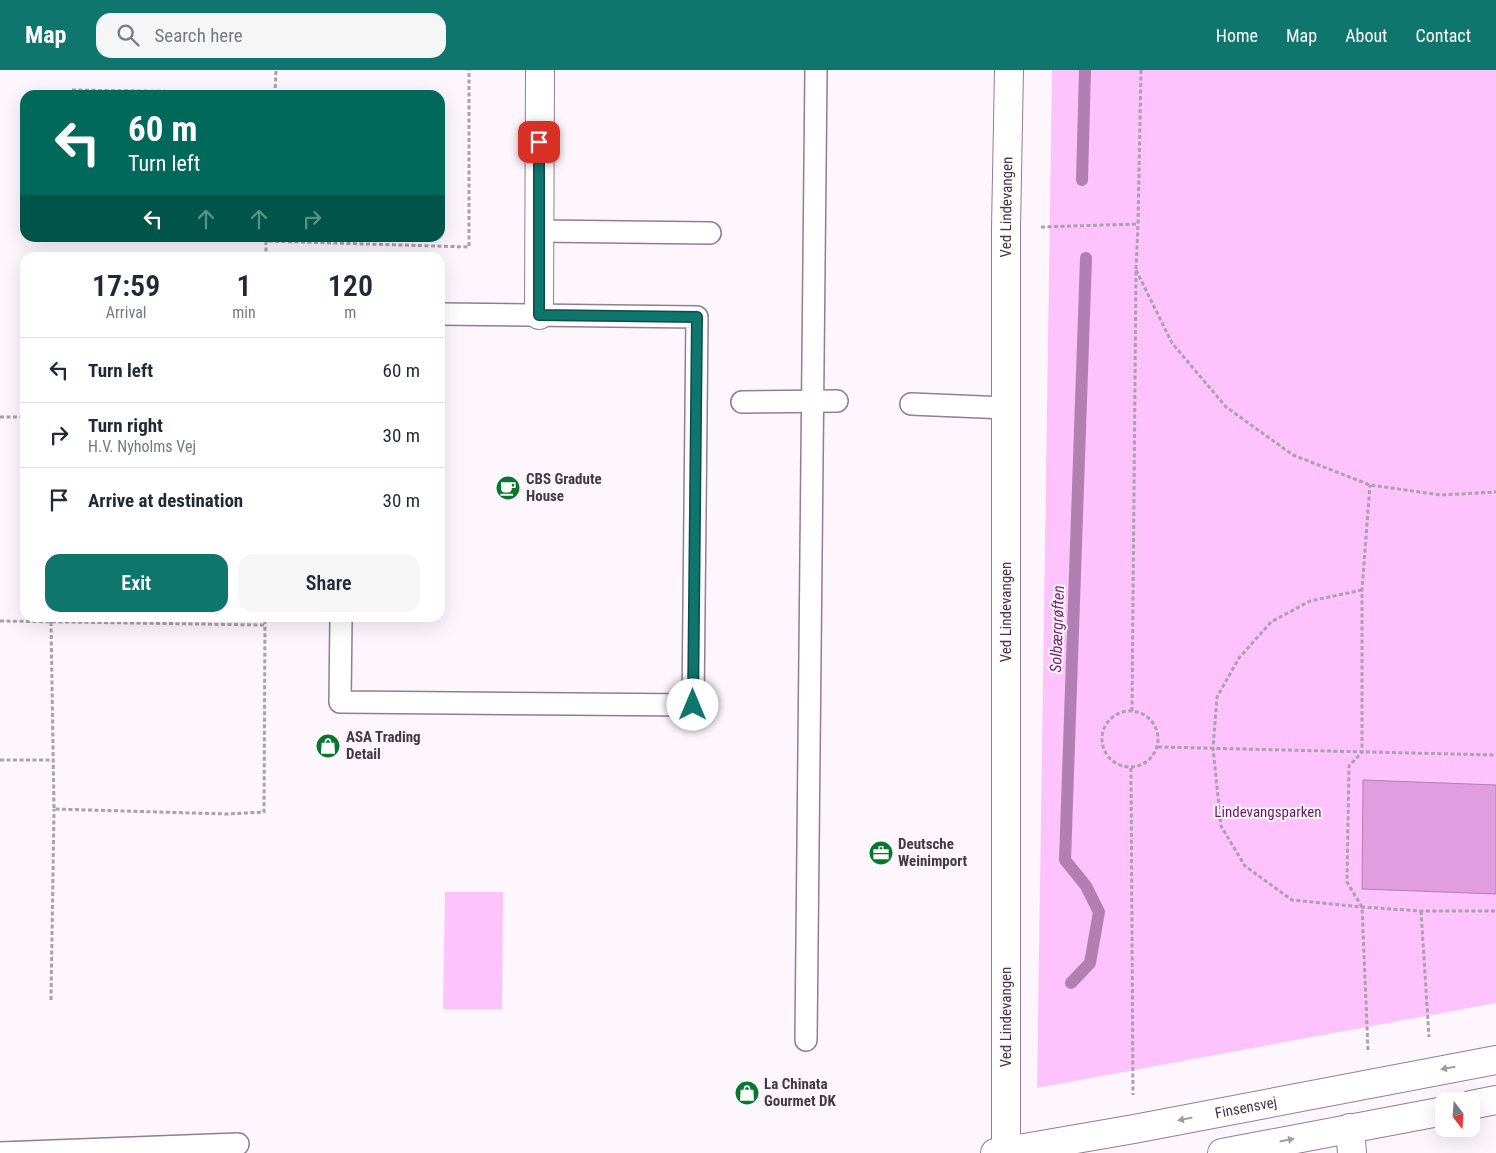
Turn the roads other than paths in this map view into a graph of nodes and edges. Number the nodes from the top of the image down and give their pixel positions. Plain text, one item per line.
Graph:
1 (540, 70) edge
2 (816, 70) edge
3 (1009, 70) edge
4 (539, 232) junction
5 (710, 233) dead end
6 (445, 314) edge
7 (539, 315) junction
8 (812, 401) junction
9 (742, 402) dead end
10 (837, 402) dead end
11 (911, 404) dead end
12 (1006, 408) junction
13 (341, 622) edge
14 (806, 1040) dead end
15 (1496, 1060) edge
16 (1362, 1085) junction
17 (1496, 1100) edge
18 (1480, 1103) edge
19 (1435, 1113) edge
20 (1351, 1141) edge
21 (238, 1144) dead end
22 (1003, 1152) edge
23 (0, 1153) edge
24 (1222, 1153) edge

1 - 4 street
2 - 8 lane
3 - 12 street, Ved Lindevangen
4 - 5 lane
4 - 7 street
6 - 7 lane
7 - 13 lane
8 - 9 lane
8 - 10 lane
8 - 14 lane
11 - 12 lane
12 - 22 street, Ved Lindevangen
15 -> 16 street, Finsensvej
16 - 20 street
16 -> 22 street, Finsensvej
17 - 18 street
19 - 20 street
24 -> 20 street
21 - 23 lane

